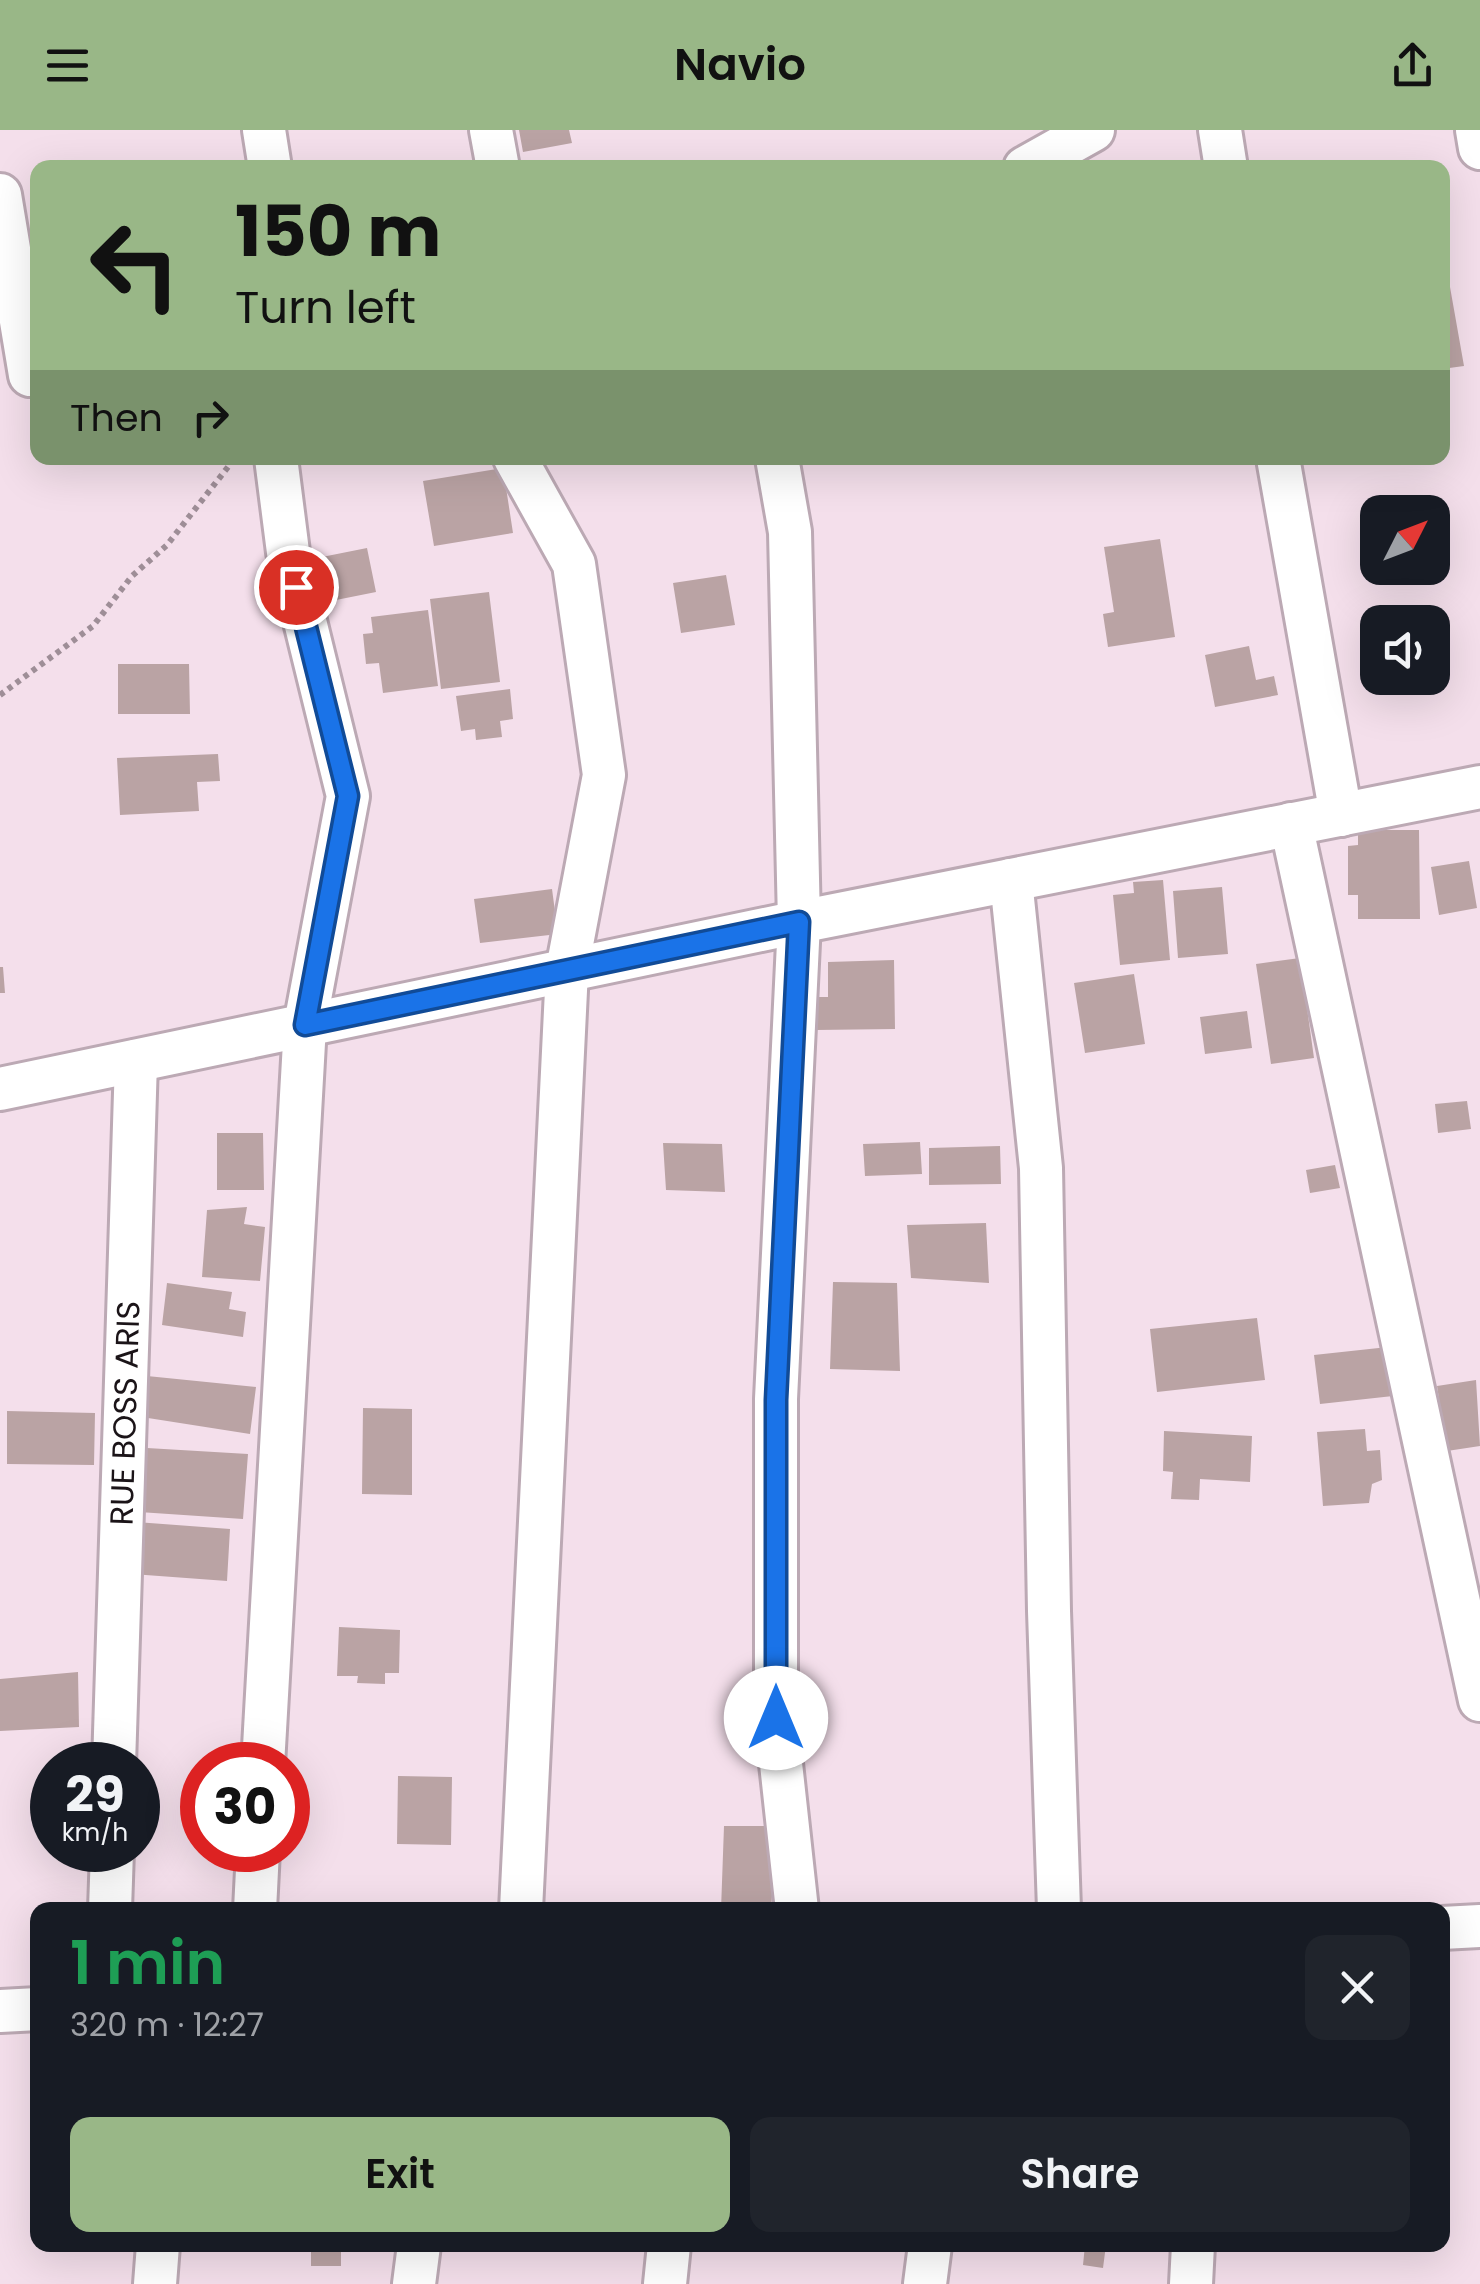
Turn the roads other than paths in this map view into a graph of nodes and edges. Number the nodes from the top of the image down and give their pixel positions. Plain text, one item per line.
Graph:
1 (264, 130) edge
2 (492, 130) edge
3 (1093, 130) edge
4 (1220, 130) edge
5 (1477, 130) edge
6 (1480, 148) edge
7 (269, 160) edge
8 (497, 160) edge
9 (1039, 160) edge
10 (1225, 160) edge
11 (0, 195) edge
12 (22, 376) edge
13 (277, 465) edge
14 (518, 465) edge
15 (778, 465) edge
16 (1279, 465) edge
17 (1480, 787) edge
18 (1341, 815) junction
19 (1291, 824) junction
20 (1011, 880) junction
21 (799, 922) junction
22 (566, 970) junction
23 (305, 1025) junction
24 (136, 1061) junction
25 (0, 1089) edge
26 (1480, 1700) edge
27 (115, 1742) edge
28 (264, 1742) edge
29 (111, 1872) edge
30 (257, 1872) edge
31 (110, 1902) edge
32 (255, 1902) edge
33 (521, 1902) edge
34 (796, 1902) edge
35 (1060, 1902) edge
36 (1480, 1926) edge
37 (1450, 1928) edge
38 (30, 2009) edge
39 (0, 2011) edge
40 (157, 2252) edge
41 (418, 2252) edge
42 (668, 2252) edge
43 (929, 2252) edge
44 (1193, 2252) edge
45 (154, 2284) edge
46 (414, 2284) edge
47 (665, 2284) edge
48 (925, 2284) edge
49 (1191, 2284) edge

1 - 7 street
2 - 8 street
3 - 9 street
4 - 10 street
5 - 6 street
11 - 12 street
13 - 23 street
14 - 22 street
15 - 21 street
16 - 18 street
17 - 18 street
18 - 19 street
19 - 20 street
19 - 26 street
20 - 21 street
20 - 35 street
21 - 22 street
21 - 34 street
22 - 23 street
22 - 33 street
23 - 24 street
23 - 28 street
24 - 25 street
24 - 27 street, RUE BOSS ARIS
29 - 31 street
30 - 32 street
36 - 37 street
38 - 39 street
40 - 45 street
41 - 46 street
42 - 47 street
43 - 48 street
44 - 49 street

